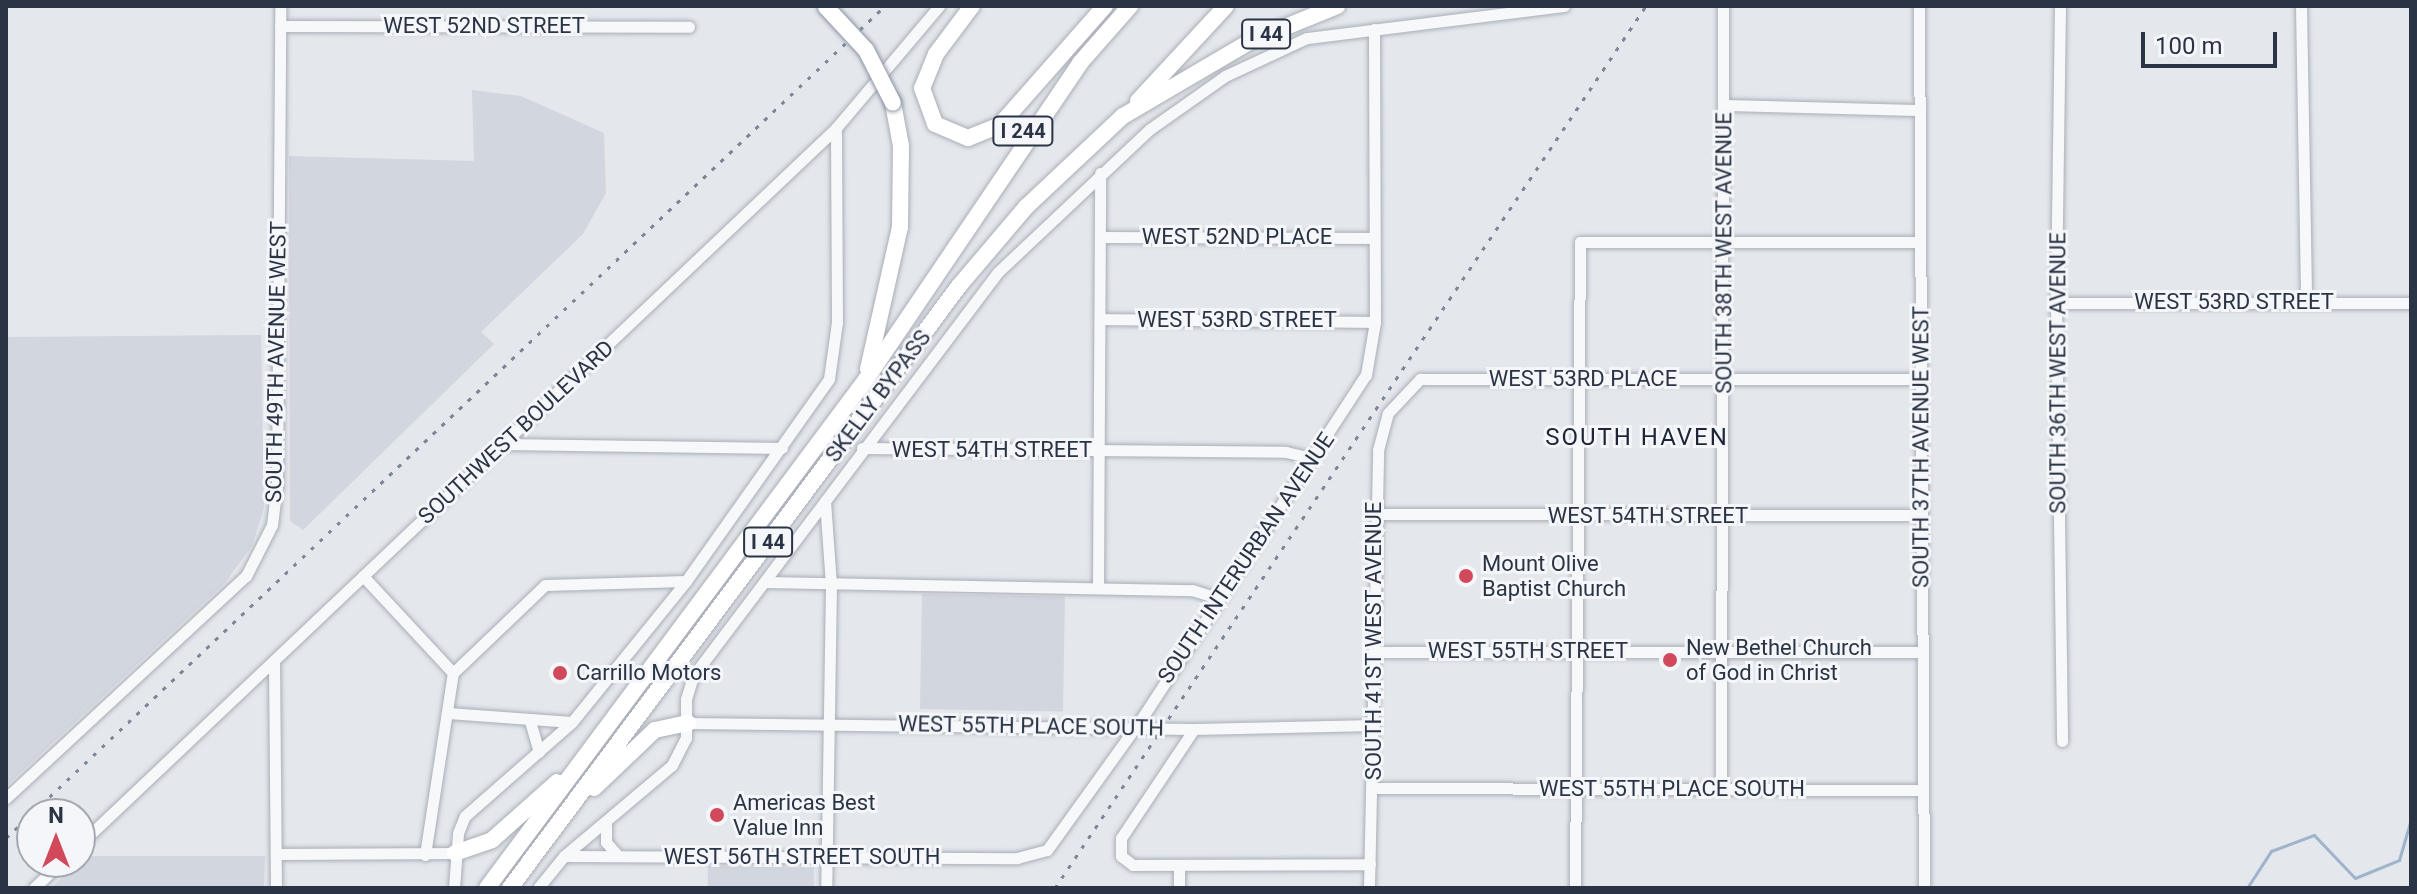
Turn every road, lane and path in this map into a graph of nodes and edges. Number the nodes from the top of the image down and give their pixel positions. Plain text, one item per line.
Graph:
1 (280, 6) edge
2 (825, 6) edge
3 (939, 6) edge
4 (972, 6) edge
5 (1105, 6) edge
6 (1130, 6) edge
7 (1226, 6) edge
8 (1337, 6) edge
9 (1564, 6) edge
10 (1723, 6) edge
11 (1919, 6) edge
12 (2060, 6) edge
13 (2301, 6) edge
14 (280, 26) junction
15 (689, 27) dead end
16 (1374, 29) junction
17 (1067, 54) junction
18 (1723, 105) junction
19 (1920, 110) junction
20 (1123, 116) junction
21 (836, 128) junction
22 (1100, 173) junction
23 (980, 208) junction
24 (1101, 237) junction
25 (1372, 238) junction
26 (1723, 240) junction
27 (1920, 242) junction
28 (2306, 301) junction
29 (2056, 303) junction
30 (2411, 303) edge
31 (1100, 319) junction
32 (1375, 322) junction
33 (1576, 377) junction
34 (867, 378) junction
35 (1920, 379) junction
36 (1724, 380) junction
37 (1399, 399) joint
38 (503, 444) junction
39 (782, 448) junction
40 (862, 448) junction
41 (1102, 451) junction
42 (1313, 458) junction
43 (825, 501) junction
44 (1374, 514) junction
45 (1575, 515) junction
46 (1922, 515) junction
47 (1723, 516) junction
48 (363, 576) junction
49 (686, 581) junction
50 (766, 582) junction
51 (831, 585) junction
52 (1098, 588) junction
53 (1218, 598) junction
54 (1575, 651) junction
55 (1722, 651) junction
56 (1373, 652) junction
57 (1922, 652) junction
58 (274, 661) junction
59 (453, 673) junction
60 (448, 713) junction
61 (530, 721) junction
62 (572, 722) junction
63 (688, 723) junction
64 (826, 723) junction
65 (1374, 725) junction
66 (1135, 726) junction
67 (1194, 729) junction
68 (2062, 741) dead end
69 (539, 752) junction
70 (582, 760) junction
71 (1373, 788) junction
72 (1574, 788) junction
73 (1721, 788) junction
74 (1923, 790) junction
75 (6, 798) edge
76 (606, 822) junction
77 (559, 823) junction
78 (96, 829) edge
79 (455, 853) junction
80 (276, 854) junction
81 (425, 855) junction
82 (1039, 855) joint
83 (564, 856) junction
84 (618, 856) junction
85 (826, 857) junction
86 (1370, 864) junction
87 (1179, 865) junction
88 (276, 888) edge
89 (454, 888) edge
90 (487, 888) edge
91 (510, 888) edge
92 (538, 888) edge
93 (826, 888) edge
94 (1179, 888) edge
95 (1369, 888) edge
96 (1575, 888) edge
97 (1924, 888) edge

1 - 14 street, SOUTH 49TH AVENUE WEST
2 - 34 highway, bridge
3 - 21 street, SOUTHWEST BOULEVARD
4 - 17 highway
5 - 17 highway, I 244
6 - 23 highway, SKELLY BYPASS / I 44
7 - 20 highway
8 - 20 highway, SKELLY BYPASS / I 44
9 - 16 street
10 - 18 street, SOUTH 38TH WEST AVENUE
11 - 19 street, SOUTH 37TH AVENUE WEST
12 - 29 street, SOUTH 36TH WEST AVENUE
13 - 28 street
14 - 15 street, WEST 52ND STREET
14 - 75 street, SOUTH 49TH AVENUE WEST
16 - 22 street
16 - 25 street
17 - 23 highway, I 244
18 - 19 street
18 - 26 street, SOUTH 38TH WEST AVENUE
19 - 27 street, SOUTH 37TH AVENUE WEST
20 - 77 highway, SKELLY BYPASS / I 44
21 - 38 street, SOUTHWEST BOULEVARD
21 - 39 street
22 - 24 street
22 - 40 street
23 - 34 highway, SKELLY BYPASS / I 44
24 - 25 street, WEST 52ND PLACE
24 - 31 street
25 - 32 street
26 - 27 street
26 - 33 street
26 - 36 street, SOUTH 38TH WEST AVENUE
27 - 35 street, SOUTH 37TH AVENUE WEST
28 - 29 street, WEST 53RD STREET
28 - 30 street, WEST 53RD STREET
29 - 68 street, SOUTH 36TH WEST AVENUE
31 - 32 street, WEST 53RD STREET
31 - 41 street
32 - 42 street, SOUTH INTERURBAN AVENUE
33 - 36 street, WEST 53RD PLACE
33 - 37 street, WEST 53RD PLACE
33 - 45 street
34 - 70 highway, SKELLY BYPASS / I 44
35 - 36 street, WEST 53RD PLACE
35 - 46 street, SOUTH 37TH AVENUE WEST
36 - 47 street, SOUTH 38TH WEST AVENUE
37 - 44 street, SOUTH 41ST WEST AVENUE
38 - 39 street
38 - 48 street, SOUTHWEST BOULEVARD
39 - 49 street
40 - 41 street, WEST 54TH STREET
40 - 43 street
41 - 42 street, WEST 54TH STREET
41 - 52 street
42 - 53 street, SOUTH INTERURBAN AVENUE
43 - 50 street
43 - 51 street
44 - 45 street, WEST 54TH STREET
44 - 56 street, SOUTH 41ST WEST AVENUE
45 - 47 street, WEST 54TH STREET
45 - 54 street
46 - 47 street, WEST 54TH STREET
46 - 57 street, SOUTH 37TH AVENUE WEST
47 - 55 street, SOUTH 38TH WEST AVENUE
48 - 58 street, SOUTHWEST BOULEVARD
48 - 59 street
49 - 59 street
49 - 62 street
50 - 51 street
50 - 63 street
51 - 52 street
51 - 64 street
52 - 53 street
53 - 66 street, SOUTH INTERURBAN AVENUE
54 - 55 street, WEST 55TH STREET
54 - 56 street, WEST 55TH STREET
54 - 72 street
55 - 57 street, WEST 55TH STREET
55 - 73 street, SOUTH 38TH WEST AVENUE
56 - 65 street, SOUTH 41ST WEST AVENUE
57 - 74 street, SOUTH 37TH AVENUE WEST
58 - 78 street, SOUTHWEST BOULEVARD
58 - 80 street
59 - 60 street
60 - 61 street
60 - 81 street
61 - 62 street
61 - 69 street
62 - 69 street
63 - 64 street, WEST 55TH PLACE SOUTH
63 - 76 street
63 - 77 highway
64 - 66 street, WEST 55TH PLACE SOUTH
64 - 85 street
65 - 67 street, WEST 55TH PLACE SOUTH
65 - 71 street, SOUTH 41ST WEST AVENUE
66 - 67 street, WEST 55TH PLACE SOUTH
66 - 82 street, SOUTH INTERURBAN AVENUE
67 - 87 street
69 - 79 street
70 - 79 highway
70 - 90 highway, SKELLY BYPASS / I 44
71 - 72 street, WEST 55TH PLACE SOUTH
71 - 86 street, SOUTH 41ST WEST AVENUE
72 - 73 street, WEST 55TH PLACE SOUTH
72 - 96 street
73 - 74 street, WEST 55TH PLACE SOUTH
74 - 97 street, SOUTH 37TH AVENUE WEST
76 - 83 street
76 - 84 street
77 - 91 highway, SKELLY BYPASS / I 44
79 - 81 street
79 - 89 street
80 - 81 street
80 - 88 street
82 - 85 street, WEST 56TH STREET SOUTH
83 - 84 street, WEST 56TH STREET SOUTH
83 - 92 street
84 - 85 street, WEST 56TH STREET SOUTH
85 - 93 street
86 - 87 street
86 - 95 street, SOUTH 41ST WEST AVENUE
87 - 94 street

